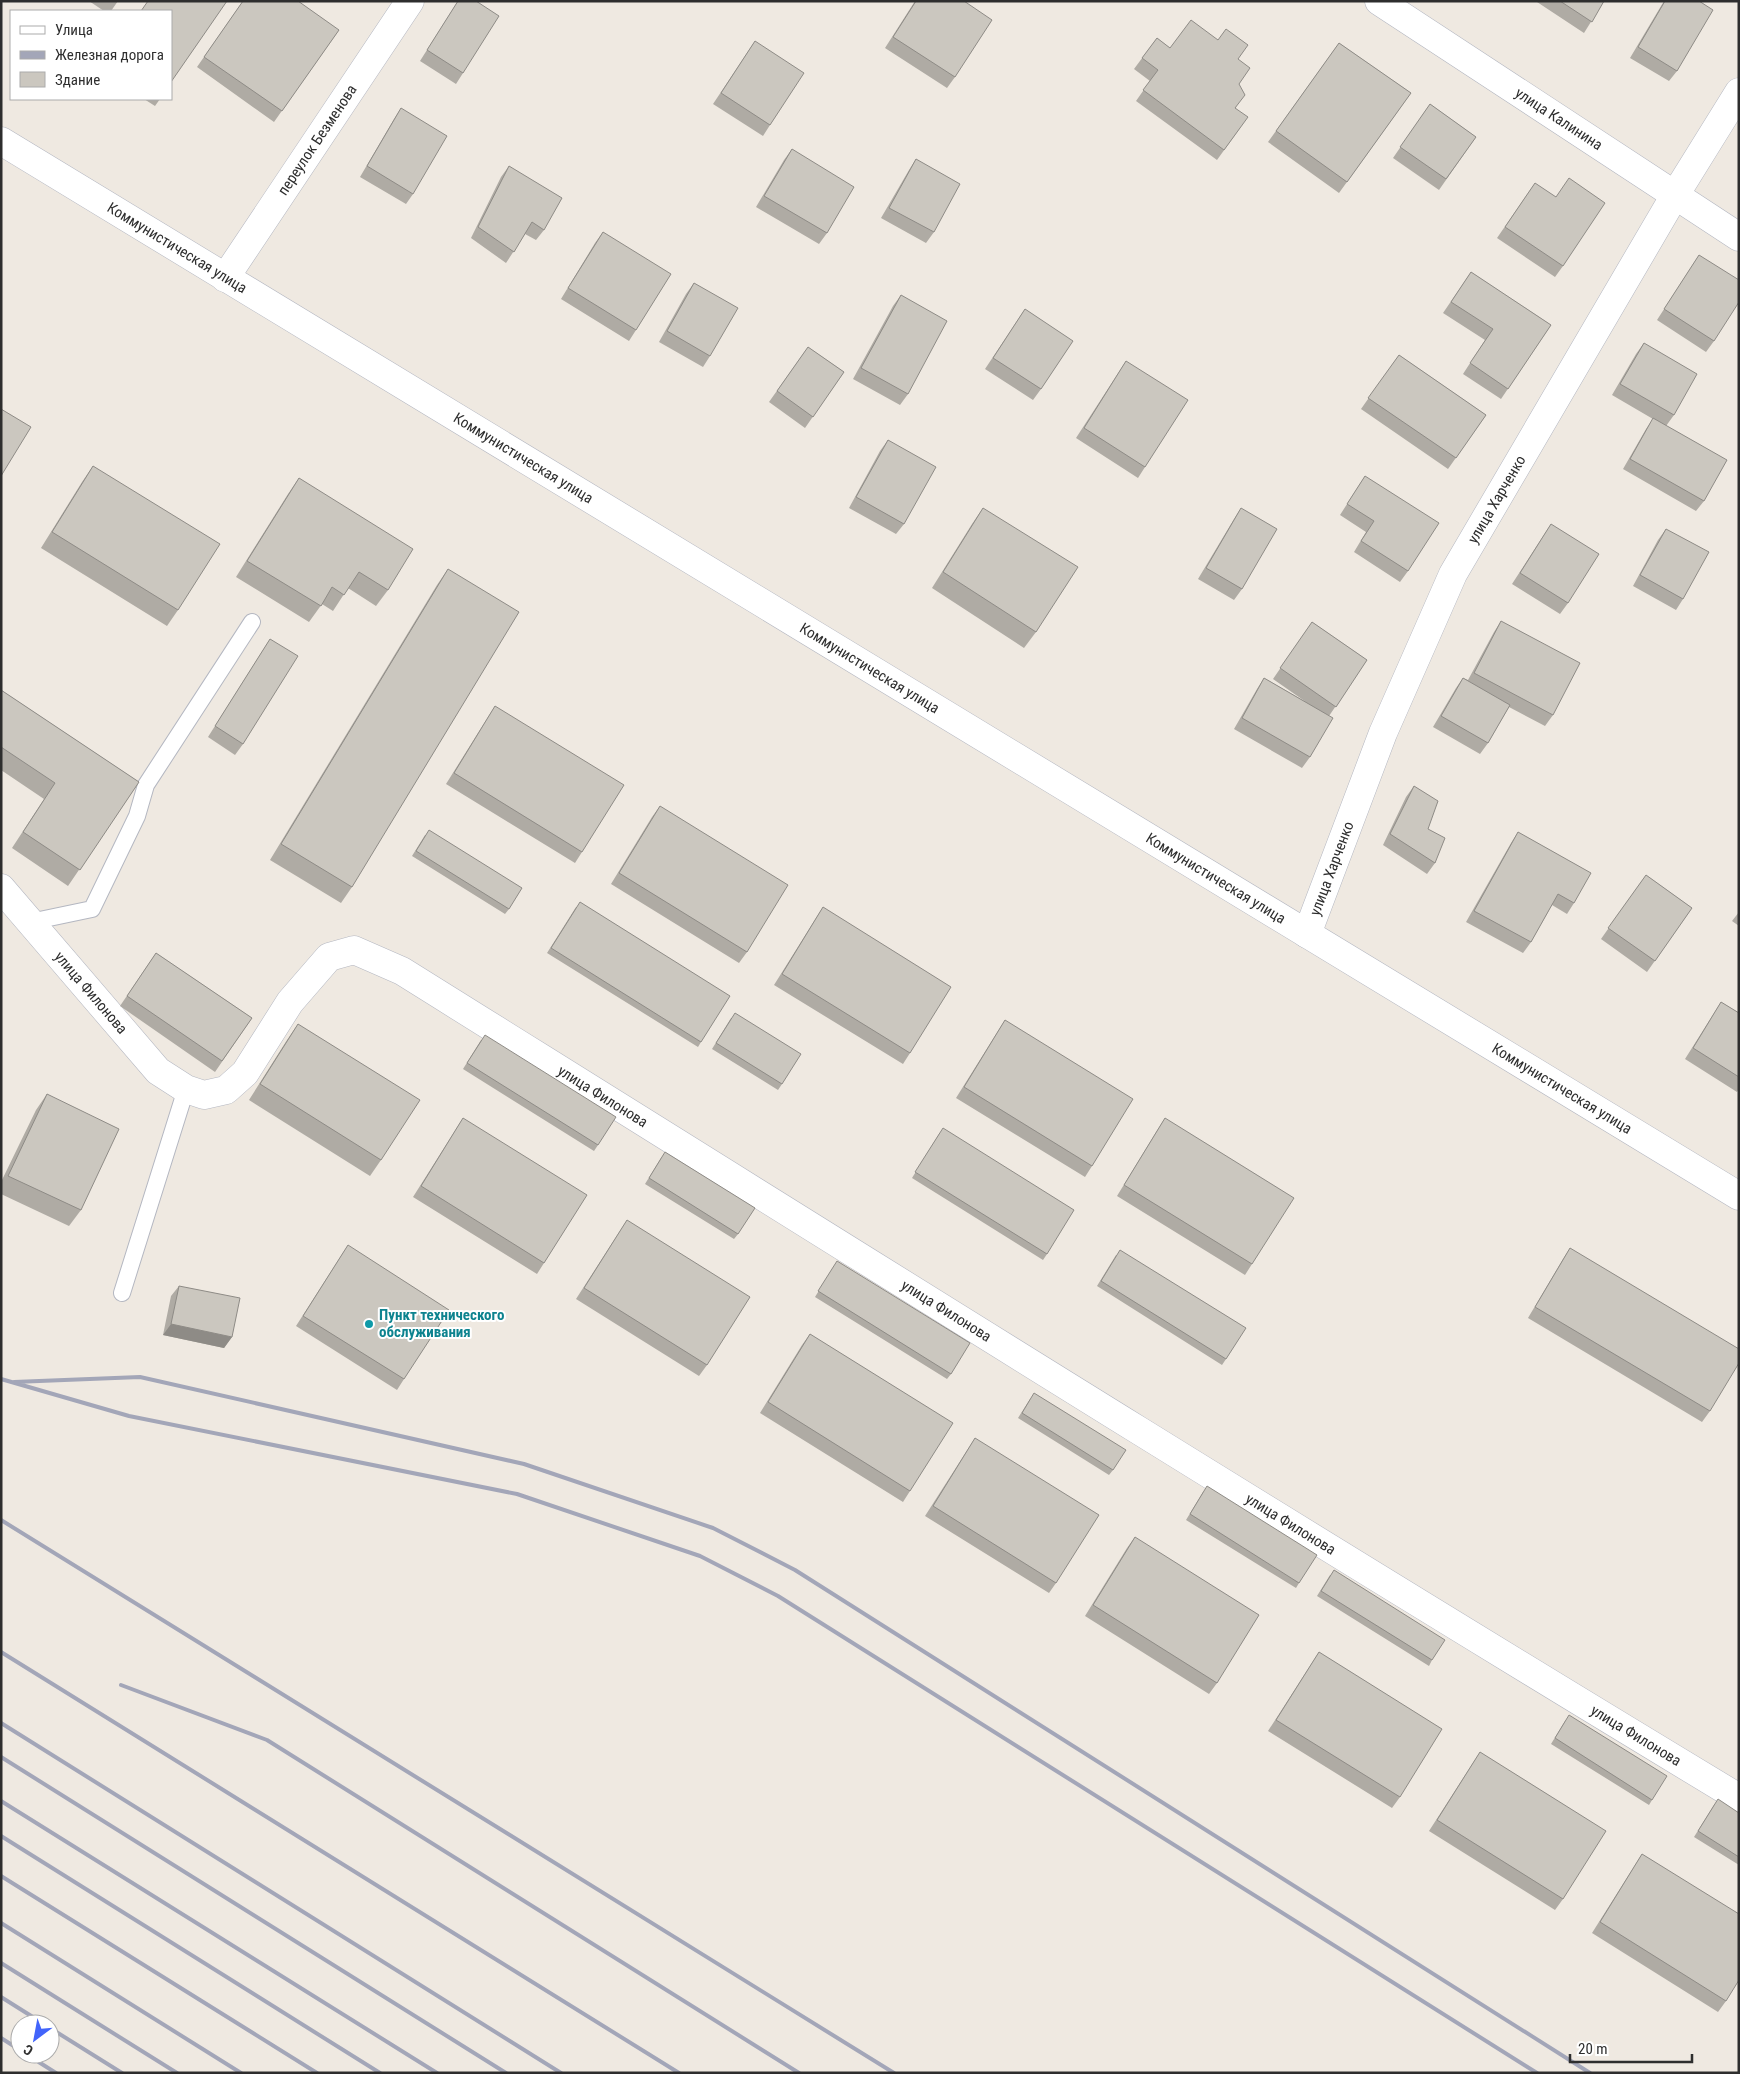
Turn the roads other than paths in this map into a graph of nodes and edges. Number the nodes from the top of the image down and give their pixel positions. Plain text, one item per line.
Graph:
1 (410, 1) edge
2 (1379, 1) edge
3 (1739, 92) edge
4 (1, 142) edge
5 (1675, 195) junction
6 (1739, 237) edge
7 (225, 278) junction
8 (252, 622) dead end
9 (1, 888) edge
10 (30, 922) junction
11 (1307, 934) junction
12 (186, 1089) junction
13 (1739, 1196) edge
14 (122, 1293) dead end
15 (1739, 1798) edge

1 - 7 street, переулок Безменова
2 - 5 street, улица Калинина
3 - 5 street, улица Харченко
4 - 7 street, Коммунистическая улица
5 - 6 street, улица Калинина
5 - 11 street, улица Харченко
7 - 11 street, Коммунистическая улица
8 - 10 lane
9 - 10 street, улица Филонова
10 - 12 street, улица Филонова
11 - 13 street, Коммунистическая улица
12 - 14 lane
12 - 15 street, улица Филонова

